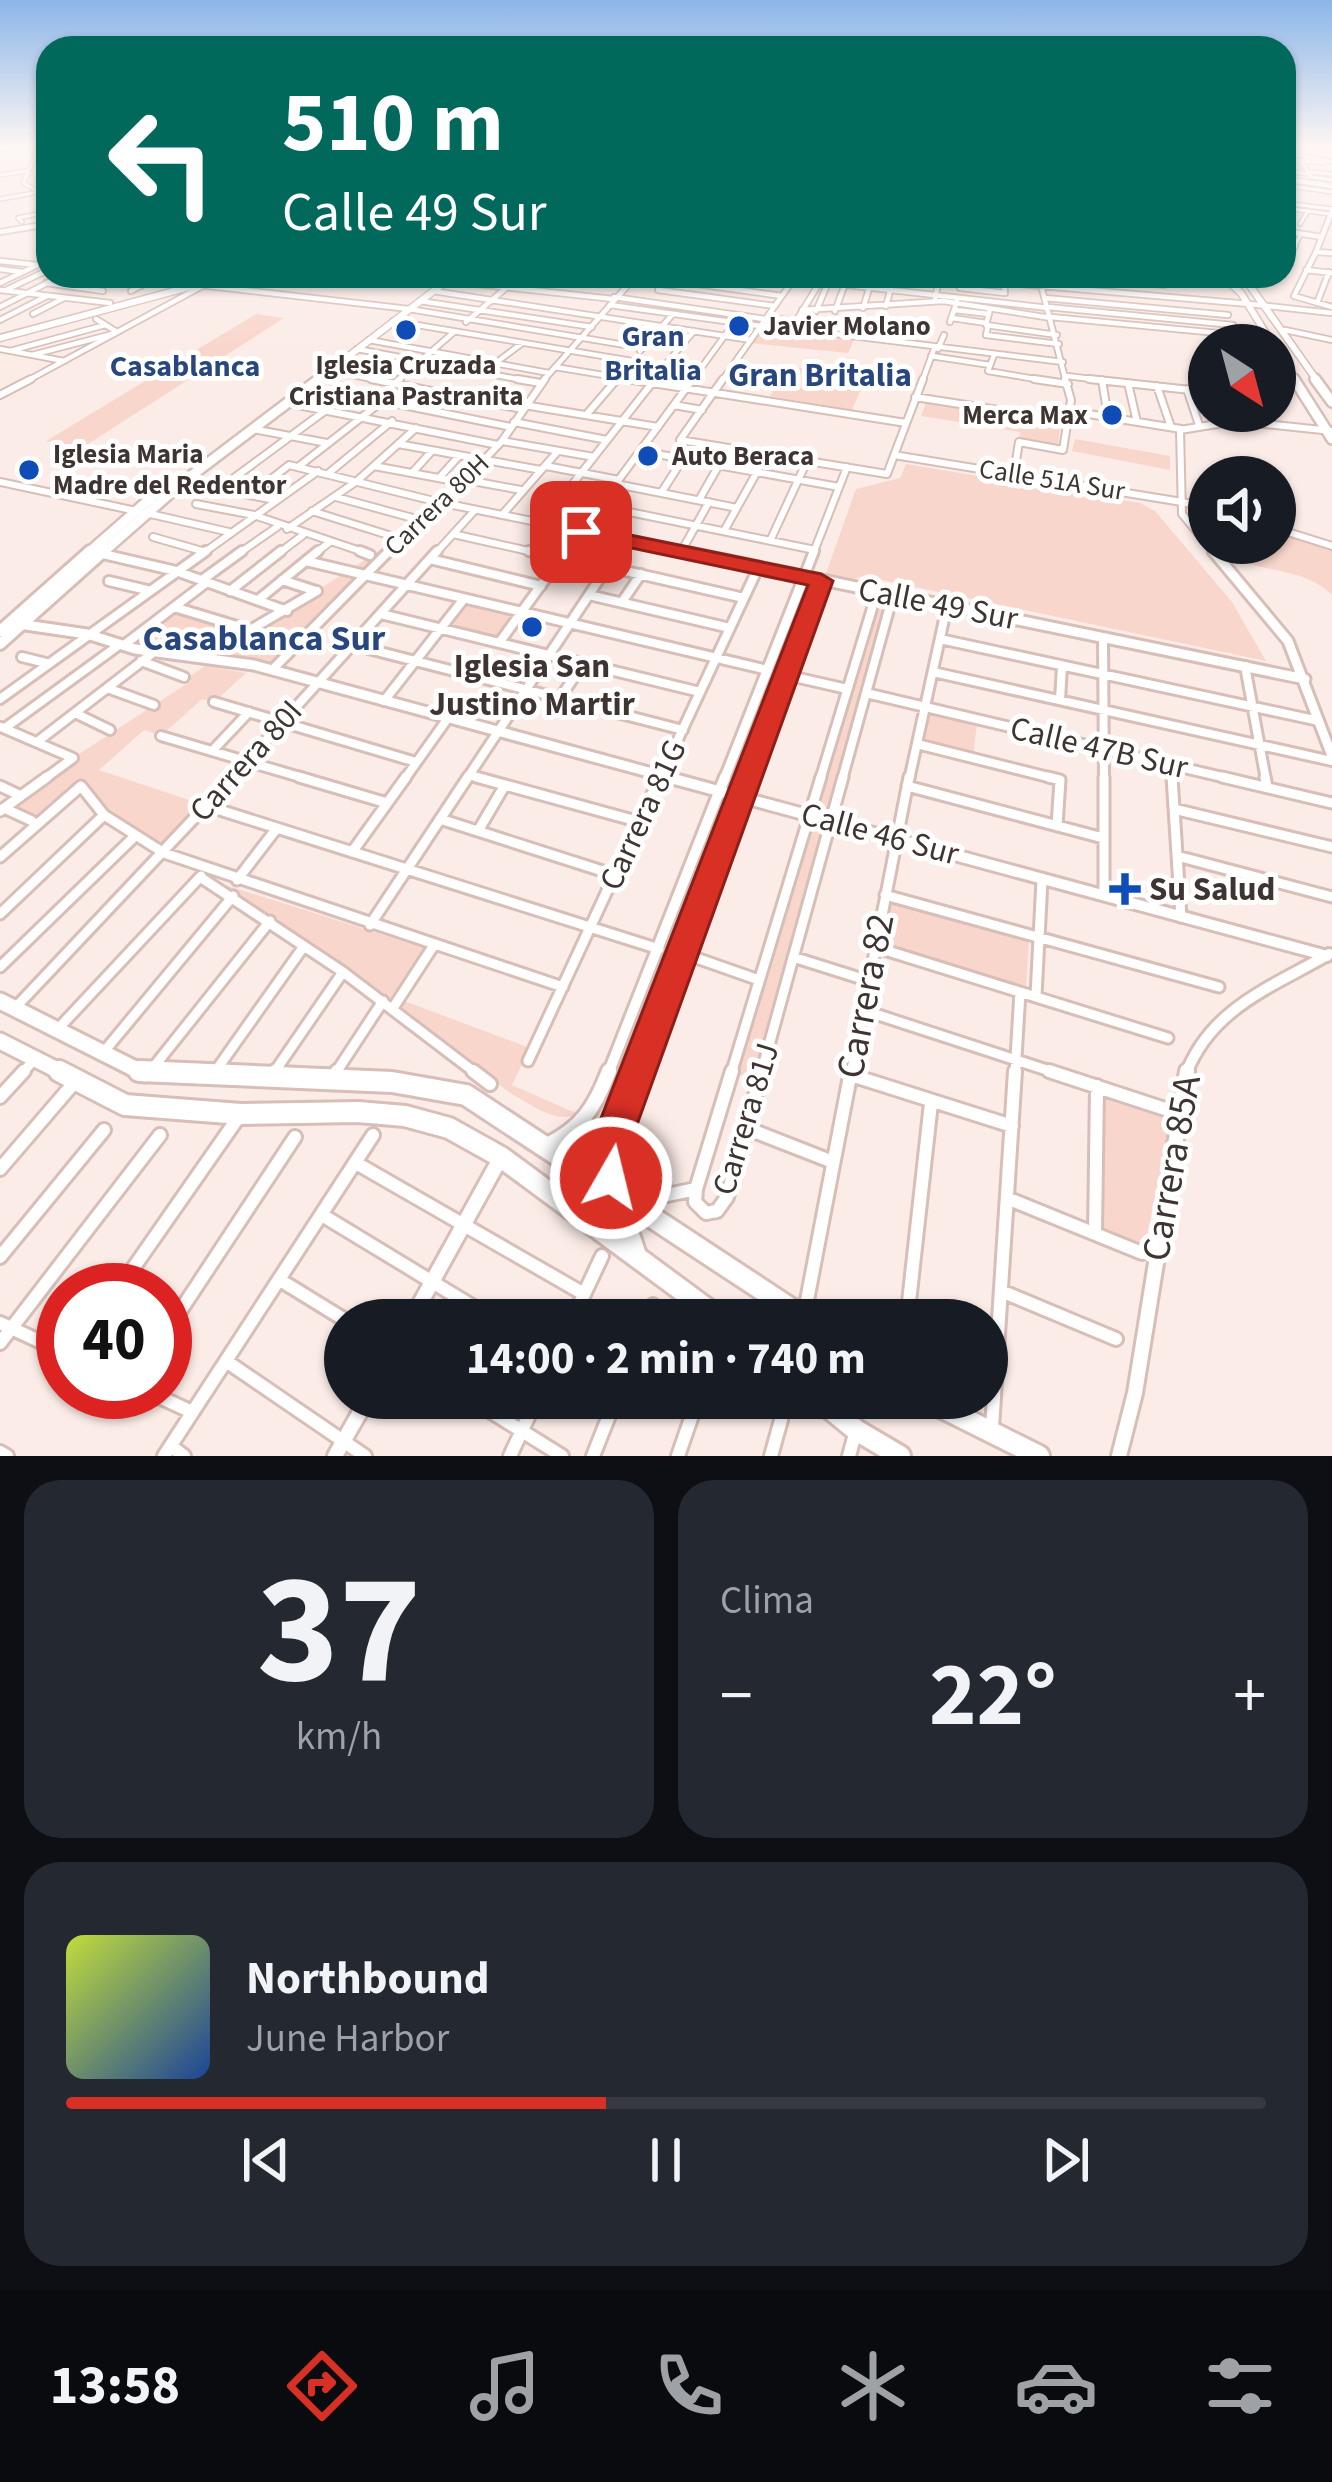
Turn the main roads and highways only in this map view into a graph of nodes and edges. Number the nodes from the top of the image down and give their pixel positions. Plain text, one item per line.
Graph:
1 (179, 288) edge
2 (185, 288) edge
3 (433, 288) edge
4 (436, 288) edge
5 (1234, 288) edge
6 (1253, 288) edge
7 (160, 295) junction
8 (177, 300) road end
9 (406, 308) junction
10 (1261, 324) edge
11 (0, 335) edge
12 (326, 369) junction
13 (1296, 381) edge
14 (1332, 402) edge
15 (256, 422) junction
16 (1330, 434) edge
17 (141, 512) junction
18 (18, 624) junction
19 (0, 632) edge
20 (0, 644) edge
21 (7, 1005) edge
22 (0, 1042) edge
23 (593, 1175) junction
24 (564, 1202) junction
25 (695, 1299) edge
26 (778, 1299) edge
27 (843, 1419) edge
28 (966, 1419) edge
29 (992, 1432) junction
30 (900, 1456) edge
31 (1006, 1456) edge
32 (1039, 1456) edge

1 - 11 main road
2 - 7 main road
3 - 9 main road
4 - 9 main road
5 - 10 main road
6 - 14 main road
7 - 8 main road
7 - 11 main road
9 - 12 main road
9 - 12 main road
12 - 15 main road
12 - 15 main road
13 - 16 main road
15 - 17 main road
15 - 17 main road
17 - 18 main road
17 - 18 main road
18 - 19 main road
18 - 20 main road
21 - 23 main road
22 - 24 main road
23 - 24 main road
23 - 26 main road
24 - 25 main road
27 - 30 main road
28 - 29 main road
29 - 31 main road
29 - 32 main road

